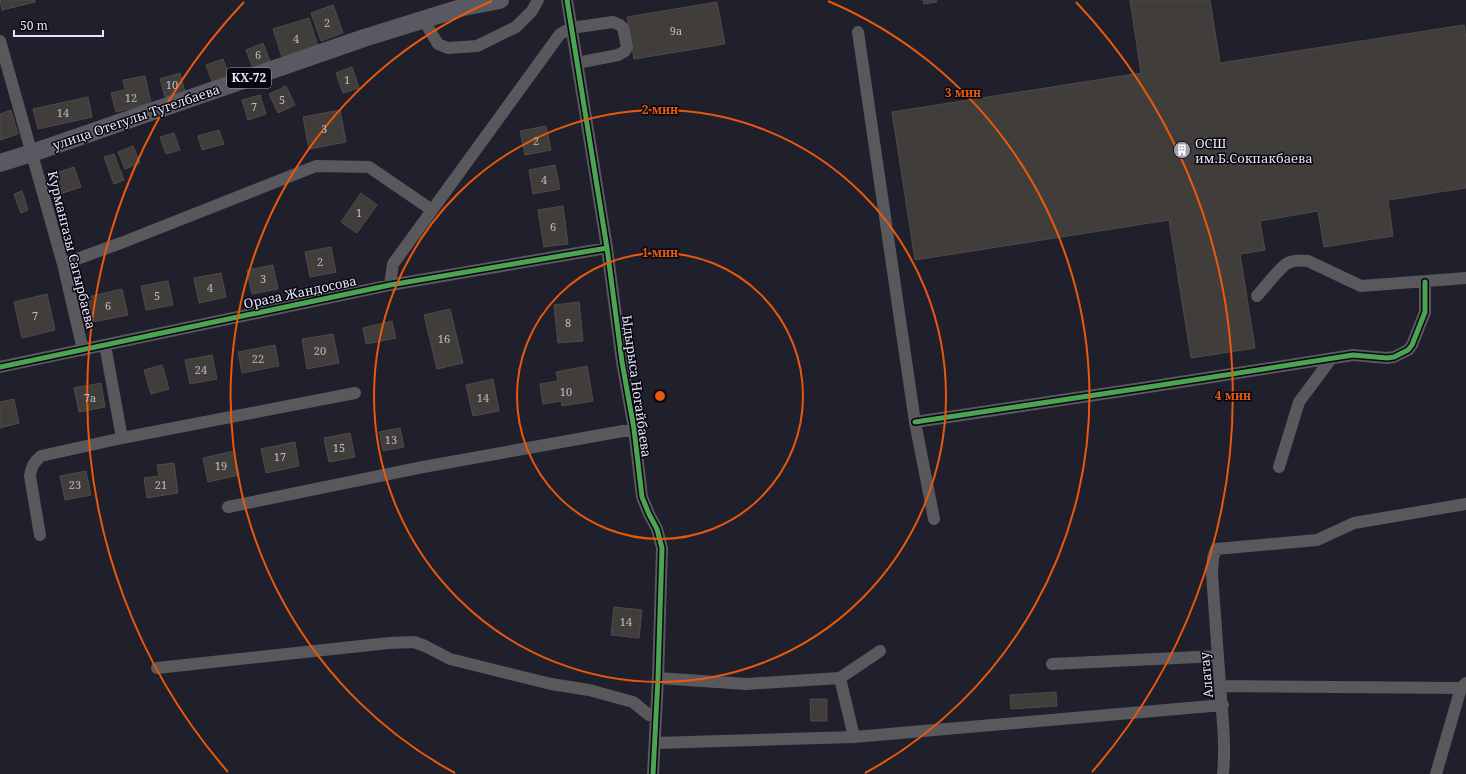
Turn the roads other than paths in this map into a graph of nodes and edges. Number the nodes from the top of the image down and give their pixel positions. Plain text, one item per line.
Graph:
1 (500, 0) edge
2 (538, 0) edge
3 (567, 0) edge
4 (423, 19) junction
5 (571, 28) junction
6 (858, 32) dead end
7 (0, 41) edge
8 (576, 62) junction
9 (32, 153) junction
10 (0, 163) edge
11 (432, 210) junction
12 (607, 248) junction
13 (62, 264) junction
14 (1466, 278) edge
15 (1425, 282) junction
16 (390, 284) junction
17 (1257, 296) dead end
18 (105, 345) junction
19 (83, 350) junction
20 (1331, 359) junction
21 (0, 367) edge
22 (355, 393) dead end
23 (915, 422) junction
24 (634, 429) junction
25 (122, 438) junction
26 (1279, 467) dead end
27 (1466, 504) edge
28 (228, 507) dead end
29 (934, 519) dead end
30 (40, 535) dead end
31 (880, 651) dead end
32 (1218, 656) junction
33 (1052, 664) dead end
34 (157, 668) dead end
35 (658, 678) junction
36 (840, 678) junction
37 (1464, 685) edge
38 (1220, 686) junction
39 (1223, 705) junction
40 (656, 717) junction
41 (854, 737) junction
42 (655, 743) junction
43 (653, 774) edge
44 (1223, 774) edge
45 (1436, 774) edge

1 - 4 main road, улица Отегулы Тугелбаева / КХ-72
2 - 4 street
3 - 5 street, Ыдырыса Ногайбаева
4 - 9 main road, улица Отегулы Тугелбаева / КХ-72
5 - 8 street, Ыдырыса Ногайбаева
5 - 8 street
5 - 11 street
6 - 23 street
7 - 9 street, Курмангазы Сагырбаева
8 - 12 street, Ыдырыса Ногайбаева
9 - 10 main road, улица Отегулы Тугелбаева / КХ-72
9 - 13 street, Курмангазы Сагырбаева
11 - 13 street
11 - 16 street
12 - 16 street, Ораза Жандосова
12 - 24 street, Ыдырыса Ногайбаева
13 - 19 street, Курмангазы Сагырбаева
14 - 15 street
15 - 17 street
15 - 20 street
16 - 18 street, Ораза Жандосова
18 - 19 street, Ораза Жандосова
18 - 25 street
19 - 21 street, Ораза Жандосова
20 - 23 street
20 - 26 street
22 - 25 street
23 - 29 street
24 - 28 street
24 - 35 street, Ыдырыса Ногайбаева
25 - 30 street
27 - 32 street, Алатау
31 - 36 street
32 - 33 street
32 - 38 street, Алатау
34 - 40 street
35 - 36 street
35 - 40 street, Ыдырыса Ногайбаева
36 - 41 street
37 - 38 street
37 - 45 street
38 - 39 street, Алатау
39 - 41 street
39 - 44 street, Алатау
40 - 42 street, Ыдырыса Ногайбаева
41 - 42 street
42 - 43 street, Ыдырыса Ногайбаева

